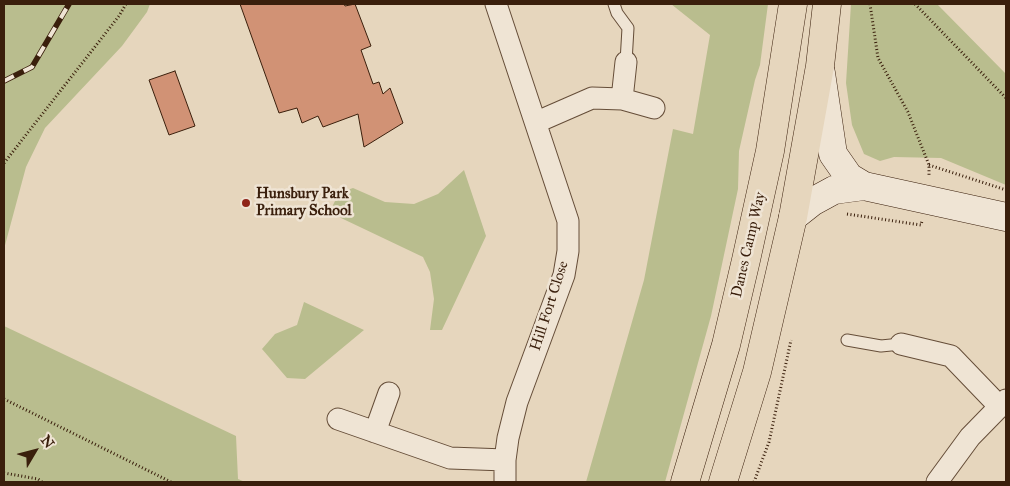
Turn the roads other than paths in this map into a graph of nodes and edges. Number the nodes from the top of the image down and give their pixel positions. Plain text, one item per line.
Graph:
1 (496, 4) edge
2 (614, 4) edge
3 (793, 4) edge
4 (828, 4) edge
5 (626, 62) joint
6 (820, 66) junction
7 (622, 99) junction
8 (654, 108) dead end
9 (537, 122) junction
10 (864, 186) junction
11 (793, 217) junction
12 (1006, 217) edge
13 (847, 340) dead end
14 (901, 344) joint
15 (389, 393) dead end
16 (1003, 404) edge
17 (338, 419) dead end
18 (375, 432) junction
19 (504, 460) junction
20 (505, 482) edge
21 (686, 482) edge
22 (723, 482) edge
23 (938, 482) edge

1 - 9 street, Hill Fort Close
2 - 5 lane
3 - 21 highway, Danes Camp Way
4 - 6 highway
5 - 7 street
6 - 10 street
6 - 11 highway
7 - 8 street
7 - 9 street
9 - 19 street, Hill Fort Close
10 - 11 street
10 - 12 street
11 - 22 highway
13 - 14 lane
14 - 16 street
15 - 18 street
16 - 23 street
17 - 18 street
18 - 19 street
19 - 20 street, Hill Fort Close

